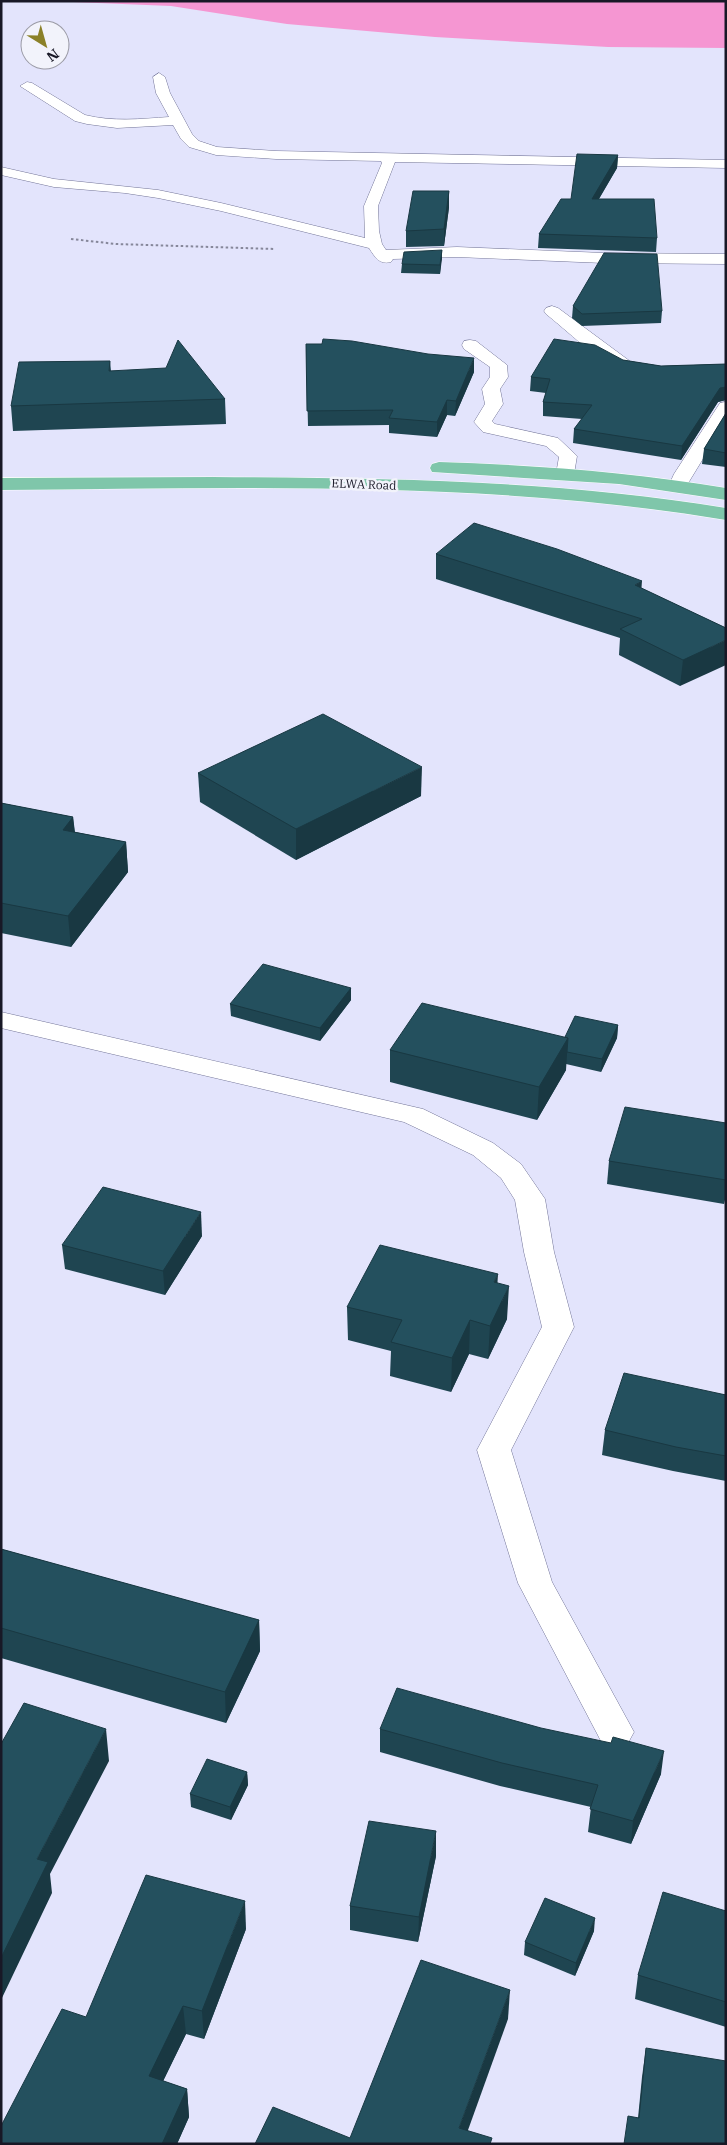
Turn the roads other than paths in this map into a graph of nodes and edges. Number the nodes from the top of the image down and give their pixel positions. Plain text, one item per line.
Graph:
1 (159, 77) dead end
2 (27, 86) dead end
3 (179, 121) junction
4 (386, 158) junction
5 (726, 164) edge
6 (1, 171) edge
7 (383, 256) junction
8 (726, 259) edge
9 (552, 311) dead end
10 (470, 344) dead end
11 (638, 369) edge
12 (726, 407) edge
13 (1, 466) edge
14 (330, 466) dead end
15 (424, 468) dead end
16 (565, 474) junction
17 (1, 484) edge
18 (678, 485) junction
19 (726, 494) edge
20 (726, 514) edge
21 (1, 1020) edge
22 (615, 1732) dead end

1 - 3 street
2 - 3 street
3 - 4 street
4 - 5 street
4 - 7 street
6 - 7 street
7 - 8 street
9 - 11 street
10 - 16 street
12 - 18 street
13 - 14 main road, ELWA Road
15 - 16 main road
16 - 18 main road
17 - 20 main road, ELWA Road
18 - 19 main road
21 - 22 street

